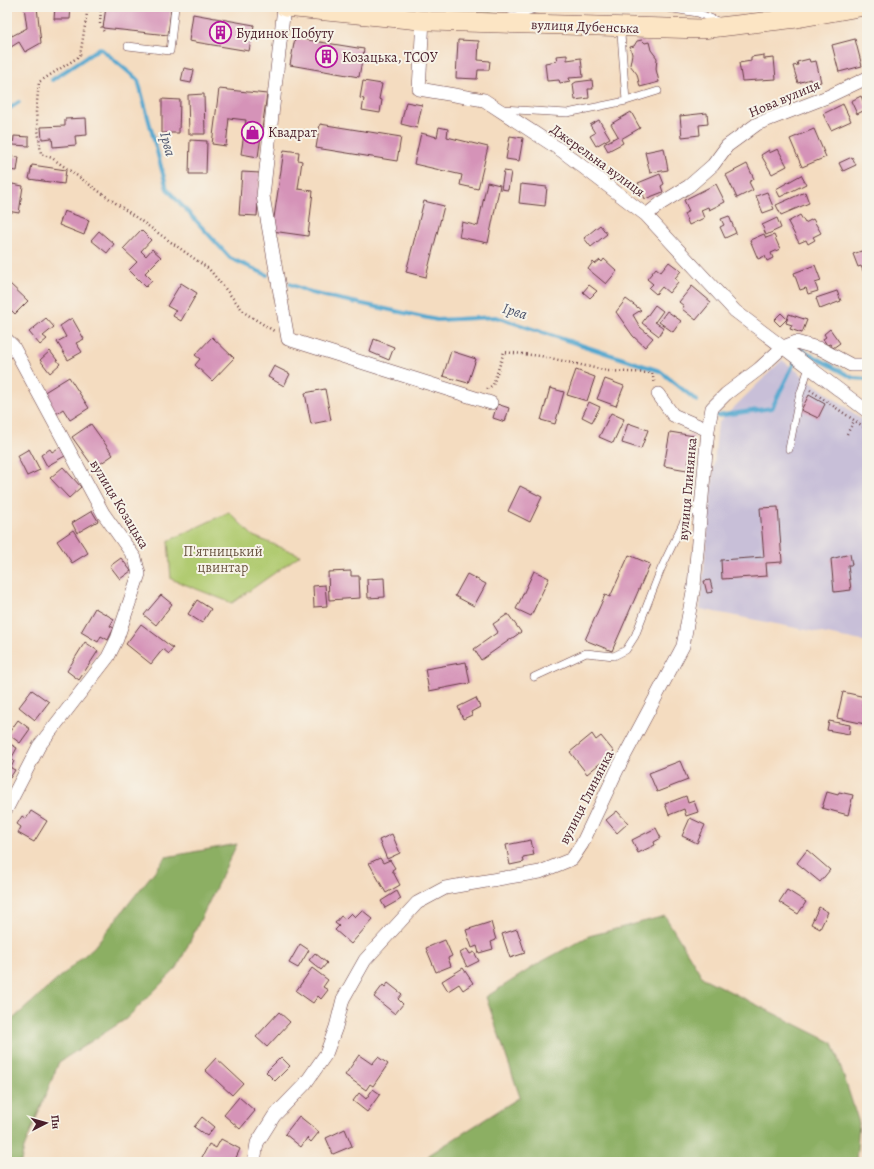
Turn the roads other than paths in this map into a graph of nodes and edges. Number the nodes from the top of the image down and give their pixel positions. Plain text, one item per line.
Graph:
1 (175, 7) edge
2 (284, 7) edge
3 (542, 7) edge
4 (661, 7) edge
5 (859, 7) edge
6 (423, 20) junction
7 (490, 23) junction
8 (730, 26) junction
9 (614, 27) junction
10 (128, 46) dead end
11 (867, 78) edge
12 (658, 91) dead end
13 (626, 101) junction
14 (497, 109) junction
15 (646, 215) junction
16 (7, 340) edge
17 (795, 357) junction
18 (867, 364) edge
19 (658, 394) road end
20 (491, 403) dead end
21 (867, 411) edge
22 (708, 430) junction
23 (789, 449) dead end
24 (703, 497) junction
25 (534, 677) dead end
26 (7, 808) edge
27 (254, 1162) edge

1 - 10 lane
2 - 6 main road, вулиця Дубенська
2 - 20 street
3 - 7 lane
4 - 8 lane
5 - 8 main road, вулиця Дубенська
6 - 7 main road, вулиця Дубенська
6 - 14 street, Джерельна вулиця
7 - 9 main road, вулиця Дубенська
8 - 9 main road, вулиця Дубенська
9 - 13 lane
11 - 15 street, Нова вулиця
12 - 13 lane
13 - 14 lane
14 - 15 street, Джерельна вулиця
15 - 17 street, Джерельна вулиця
16 - 26 street, вулиця Козацька
17 - 18 street
17 - 21 street, Джерельна вулиця
17 - 22 street, вулиця Глинянка
17 - 23 lane
19 - 22 street
22 - 24 street, вулиця Глинянка
24 - 25 lane
24 - 27 street, вулиця Глинянка

